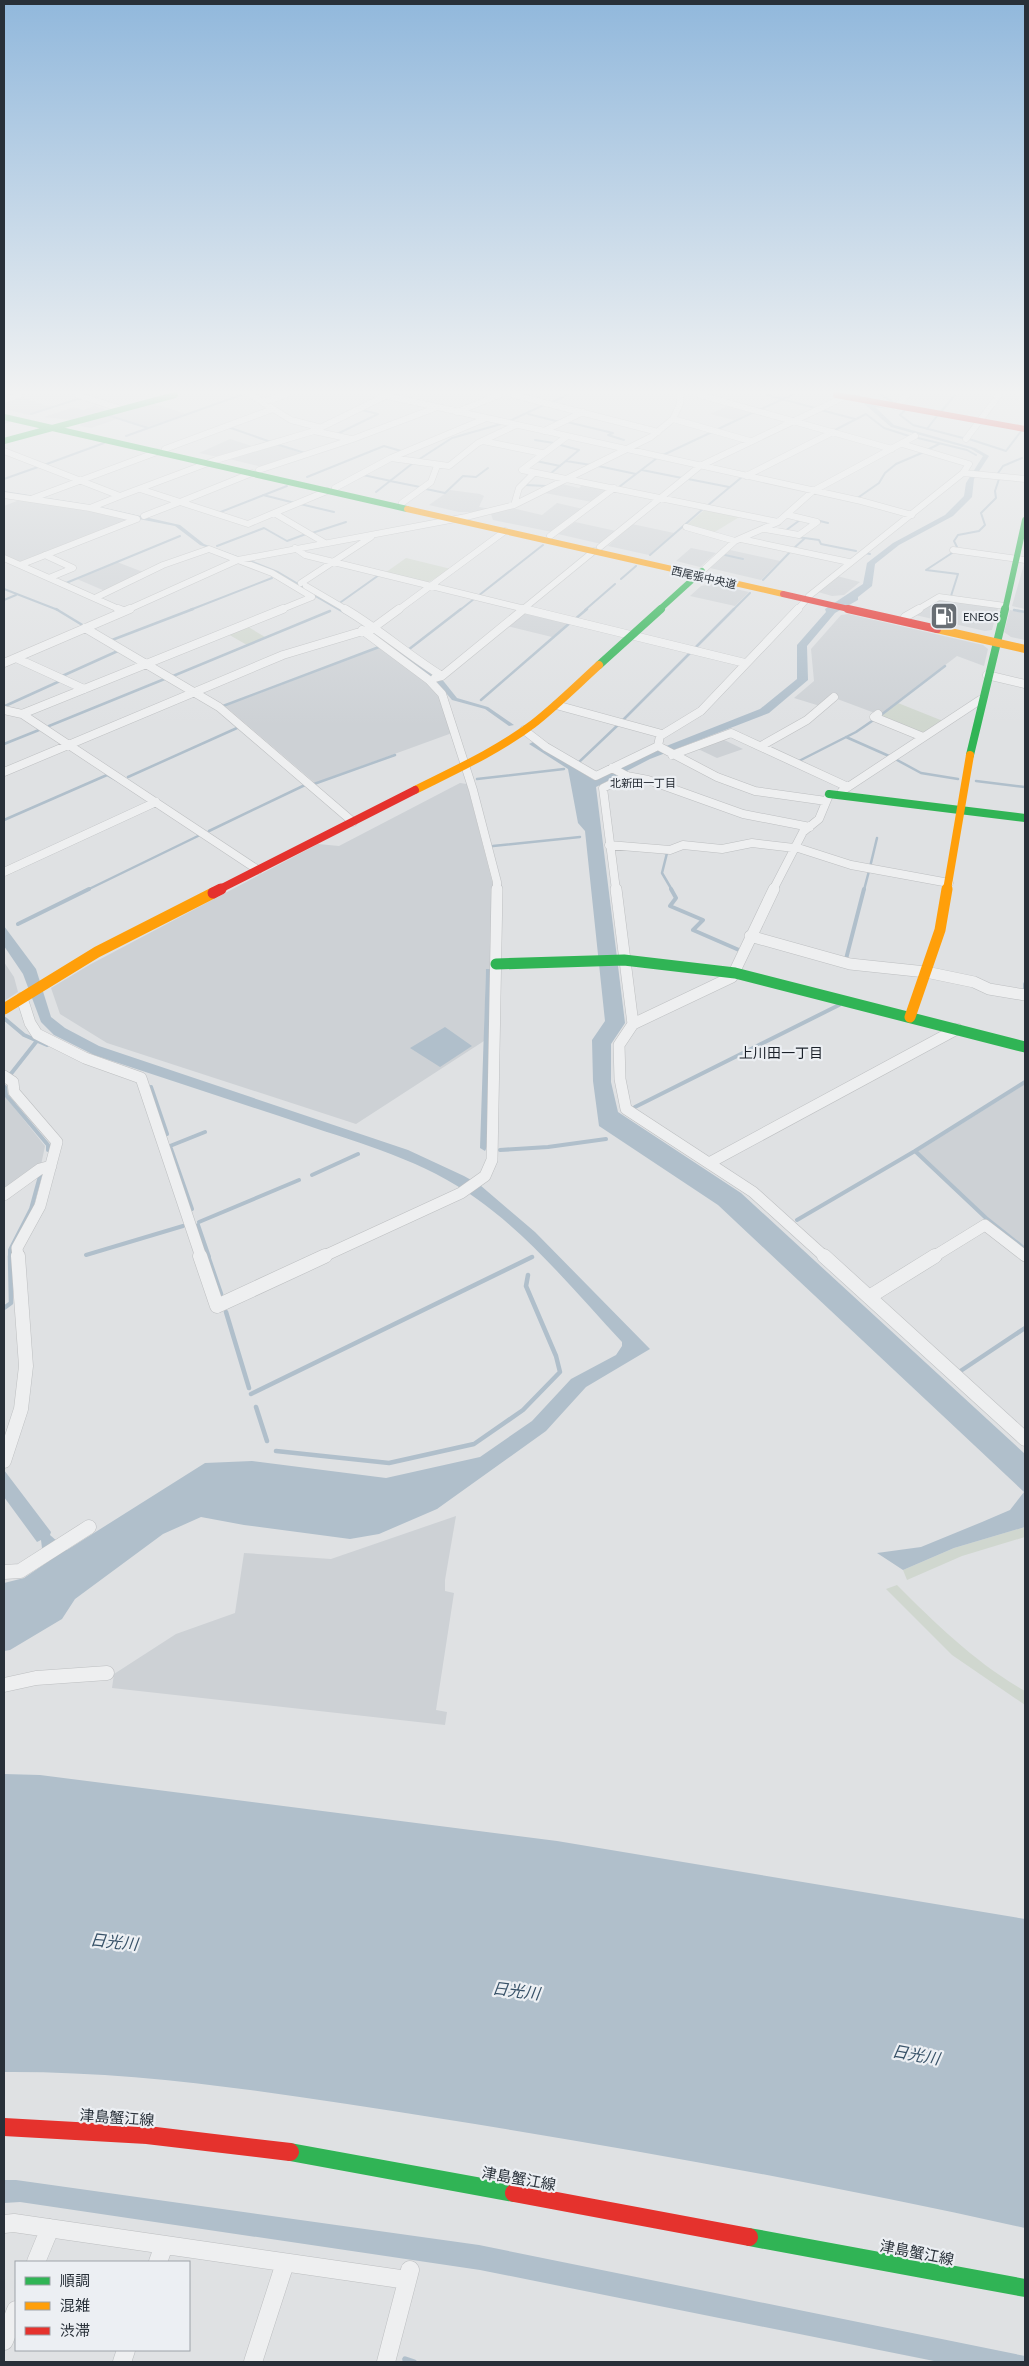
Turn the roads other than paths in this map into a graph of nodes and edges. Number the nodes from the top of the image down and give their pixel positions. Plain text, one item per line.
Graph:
1 (82, 505) edge
2 (97, 505) edge
3 (171, 505) edge
4 (191, 505) edge
5 (292, 505) edge
6 (396, 505) edge
7 (413, 505) edge
8 (512, 505) edge
9 (591, 505) edge
10 (652, 505) edge
11 (697, 505) edge
12 (798, 505) edge
13 (872, 505) edge
14 (925, 505) edge
15 (93, 507) junction
16 (274, 513) junction
17 (788, 515) junction
18 (912, 515) junction
19 (466, 517) junction
20 (140, 518) junction
21 (449, 519) junction
22 (1025, 520) edge
23 (778, 522) junction
24 (686, 527) dead end
25 (765, 529) junction
26 (505, 531) junction
27 (376, 534) junction
28 (550, 536) junction
29 (738, 540) junction
30 (325, 543) junction
31 (295, 548) junction
32 (597, 549) junction
33 (953, 550) dead end
34 (45, 555) junction
35 (250, 557) junction
36 (4, 558) edge
37 (1022, 559) edge
38 (238, 560) junction
39 (334, 561) junction
40 (849, 562) junction
41 (20, 565) junction
42 (699, 573) junction
43 (49, 578) junction
44 (301, 583) junction
45 (430, 585) junction
46 (95, 598) junction
47 (808, 598) junction
48 (1005, 606) junction
49 (525, 608) junction
50 (854, 609) junction
51 (123, 611) junction
52 (905, 618) junction
53 (85, 628) junction
54 (368, 629) junction
55 (631, 635) junction
56 (996, 641) junction
57 (1025, 644) edge
58 (1025, 649) edge
59 (16, 658) junction
60 (4, 663) edge
61 (146, 664) junction
62 (745, 664) junction
63 (987, 675) junction
64 (436, 678) junction
65 (1025, 684) edge
66 (84, 689) junction
67 (194, 692) junction
68 (834, 697) dead end
69 (980, 700) junction
70 (556, 705) junction
71 (5, 711) edge
72 (22, 714) junction
73 (878, 714) dead end
74 (524, 730) junction
75 (662, 734) junction
76 (923, 737) junction
77 (70, 744) junction
78 (761, 746) junction
79 (659, 747) junction
80 (671, 754) junction
81 (466, 765) junction
82 (612, 768) junction
83 (4, 772) edge
84 (627, 776) junction
85 (835, 794) junction
86 (156, 802) junction
87 (960, 809) junction
88 (1025, 818) edge
89 (353, 822) junction
90 (810, 827) junction
91 (609, 845) junction
92 (794, 847) junction
93 (258, 870) junction
94 (4, 872) edge
95 (949, 883) junction
96 (750, 936) junction
97 (623, 960) junction
98 (496, 964) junction
99 (735, 972) junction
100 (926, 972) junction
101 (1025, 994) edge
102 (23, 997) junction
103 (4, 1009) edge
104 (910, 1017) junction
105 (633, 1024) junction
106 (957, 1029) junction
107 (1025, 1047) edge
108 (4, 1076) edge
109 (709, 1163) junction
110 (51, 1166) junction
111 (4, 1195) edge
112 (1025, 1256) edge
113 (869, 1297) junction
114 (1025, 1439) edge
115 (4, 1461) edge
116 (88, 1527) dead end
117 (4, 1572) edge
118 (106, 1673) dead end
119 (4, 1685) edge
120 (4, 2127) edge
121 (4, 2224) edge
122 (50, 2228) junction
123 (161, 2254) edge
124 (36, 2261) edge
125 (284, 2262) junction
126 (1025, 2288) edge
127 (15, 2313) edge
128 (4, 2341) edge
129 (253, 2362) edge
130 (386, 2362) edge

1 - 15 street
2 - 15 street
3 - 20 street
4 - 16 street
5 - 16 street
6 - 21 street, 西尾張中央道
7 - 19 street, 西尾張中央道
8 - 19 street
9 - 28 street
10 - 32 street
11 - 23 street
12 - 17 street
13 - 18 street
14 - 18 street
15 - 20 street
16 - 30 street
17 - 23 street
17 - 25 street
18 - 40 street
19 - 21 street
19 - 28 street, 西尾張中央道
20 - 34 street
21 - 26 street, 西尾張中央道
21 - 27 street
22 - 37 street
23 - 25 street
24 - 29 street
25 - 29 street
26 - 32 street, 西尾張中央道
26 - 45 street
27 - 30 street
27 - 39 street
28 - 32 street, 西尾張中央道
29 - 40 street
29 - 42 street
30 - 31 street
31 - 35 street
31 - 39 street
32 - 42 street, 西尾張中央道
32 - 49 street
33 - 37 street
34 - 41 street
34 - 43 street
35 - 38 street
35 - 44 street
36 - 41 street
37 - 48 street
38 - 46 street
38 - 51 street
38 - 61 street
39 - 44 street
39 - 45 street
40 - 47 street
41 - 43 street
42 - 47 street, 西尾張中央道
42 - 55 street
43 - 46 street
44 - 54 street
45 - 49 street
45 - 54 street
46 - 51 street
47 - 50 street, 西尾張中央道
47 - 62 street
48 - 52 street
48 - 56 street
49 - 55 street
49 - 64 street
50 - 52 street, 西尾張中央道
50 - 56 street, 西尾張中央道
51 - 53 street
52 - 56 street, 西尾張中央道
53 - 59 street
53 - 61 street
54 - 64 street
54 - 64 street
54 - 67 street
55 - 62 street
55 - 70 street
56 - 57 street, 西尾張中央道
56 - 58 street, 西尾張中央道
56 - 63 street
59 - 60 street
59 - 66 street
61 - 66 street
61 - 67 street
62 - 75 street
63 - 65 street
63 - 69 street
64 - 81 street
66 - 72 street
67 - 77 street
67 - 89 street
68 - 78 street
69 - 76 street
69 - 87 street
70 - 74 street
70 - 75 street
71 - 72 street
72 - 77 street
73 - 76 street
74 - 81 street
74 - 82 street
75 - 79 street
76 - 85 street
77 - 83 street
77 - 86 street
78 - 80 street
78 - 85 street
79 - 80 street
79 - 82 street
80 - 85 street
81 - 89 street
81 - 98 street
82 - 84 street
84 - 90 street
84 - 91 street
85 - 87 street
85 - 90 street
86 - 93 street
86 - 94 street
87 - 88 street
87 - 95 street
89 - 93 street
90 - 92 street
91 - 92 street
91 - 97 street
92 - 95 street
92 - 96 street
93 - 102 street
95 - 100 street
96 - 99 street
96 - 100 street
97 - 98 street
97 - 99 street
97 - 105 street
98 - 102 street
99 - 104 street
99 - 105 street
100 - 101 street
100 - 104 street
102 - 103 street
104 - 106 street
105 - 109 street
106 - 107 street
106 - 109 street
108 - 110 street
109 - 113 street
110 - 111 street
110 - 115 street
112 - 113 street
113 - 114 street
116 - 117 street
118 - 119 street
120 - 126 street, 津島蟹江線
121 - 122 street
122 - 123 street
122 - 124 street
123 - 125 street
125 - 129 street
125 - 130 street
127 - 128 street

